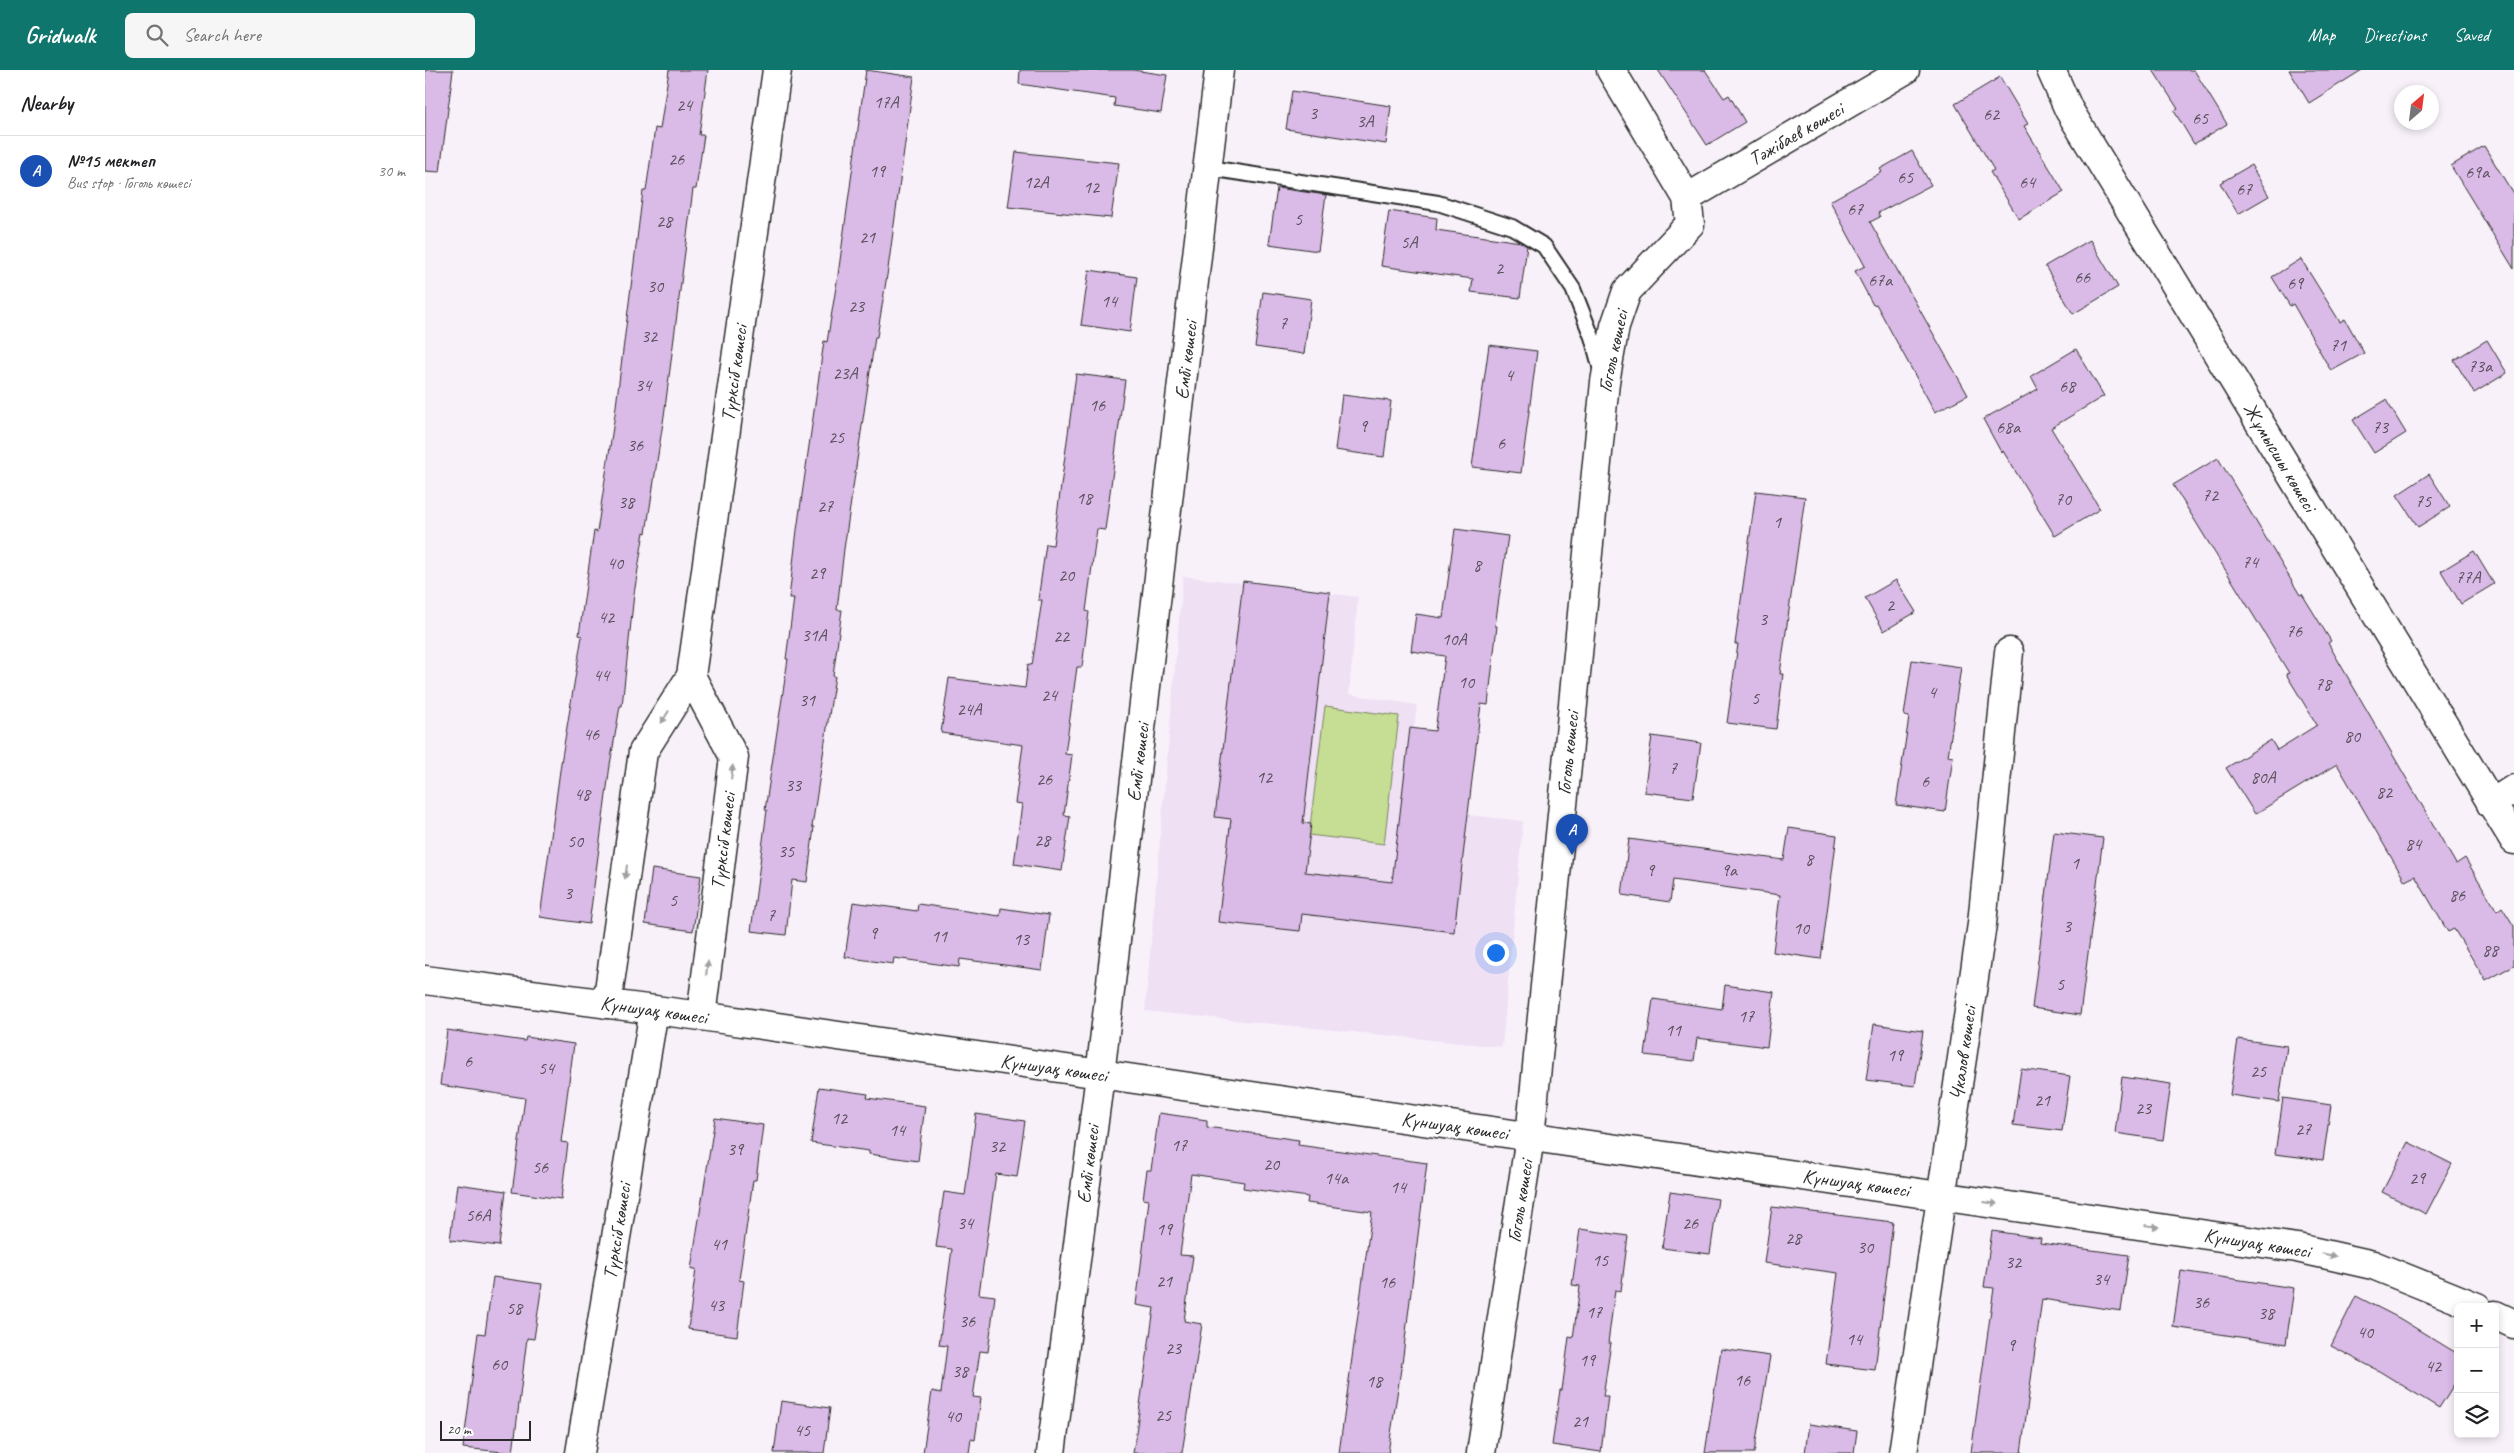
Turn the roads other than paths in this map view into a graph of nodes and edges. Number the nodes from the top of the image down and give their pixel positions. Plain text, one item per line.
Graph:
1 (777, 70) edge
2 (1219, 70) edge
3 (1611, 70) edge
4 (1905, 70) edge
5 (2051, 70) edge
6 (1209, 168) junction
7 (1689, 211) junction
8 (1605, 382) junction
9 (2009, 652) dead end
10 (691, 676) junction
11 (2514, 789) edge
12 (2491, 804) junction
13 (2514, 840) edge
14 (425, 980) edge
15 (607, 1004) junction
16 (654, 1010) junction
17 (701, 1016) junction
18 (1100, 1075) junction
19 (1530, 1137) junction
20 (1943, 1196) junction
21 (2467, 1303) edge
22 (2499, 1317) edge
23 (2514, 1324) edge
24 (580, 1453) edge
25 (1051, 1453) edge
26 (1481, 1453) edge
27 (1903, 1453) edge

1 - 10 street, Түрксіб көшесі
2 - 6 street, Ембі көшесі
3 - 7 street
4 - 7 street, Тәжібаев көшесі
5 - 12 street, Жұмысшы көшесі
6 - 8 lane
6 - 18 street, Ембі көшесі
7 - 8 street, Гоголь көшесі
8 - 19 street, Гоголь көшесі
9 - 20 street, Чкалов көшесі
10 -> 15 street, Түрксіб көшесі
17 -> 10 street, Түрксіб көшесі
11 - 12 street
12 - 13 street, Жұмысшы көшесі
14 - 15 street, Күншуақ көшесі
15 - 16 street, Күншуақ көшесі
16 - 17 street, Күншуақ көшесі
16 - 24 street, Түрксіб көшесі
17 - 18 street, Күншуақ көшесі
18 - 19 street, Күншуақ көшесі
18 - 25 street, Ембі көшесі
19 - 20 street, Күншуақ көшесі
19 - 26 street, Гоголь көшесі
20 -> 21 street, Күншуақ көшесі
20 - 27 street, Чкалов көшесі
22 - 23 street

